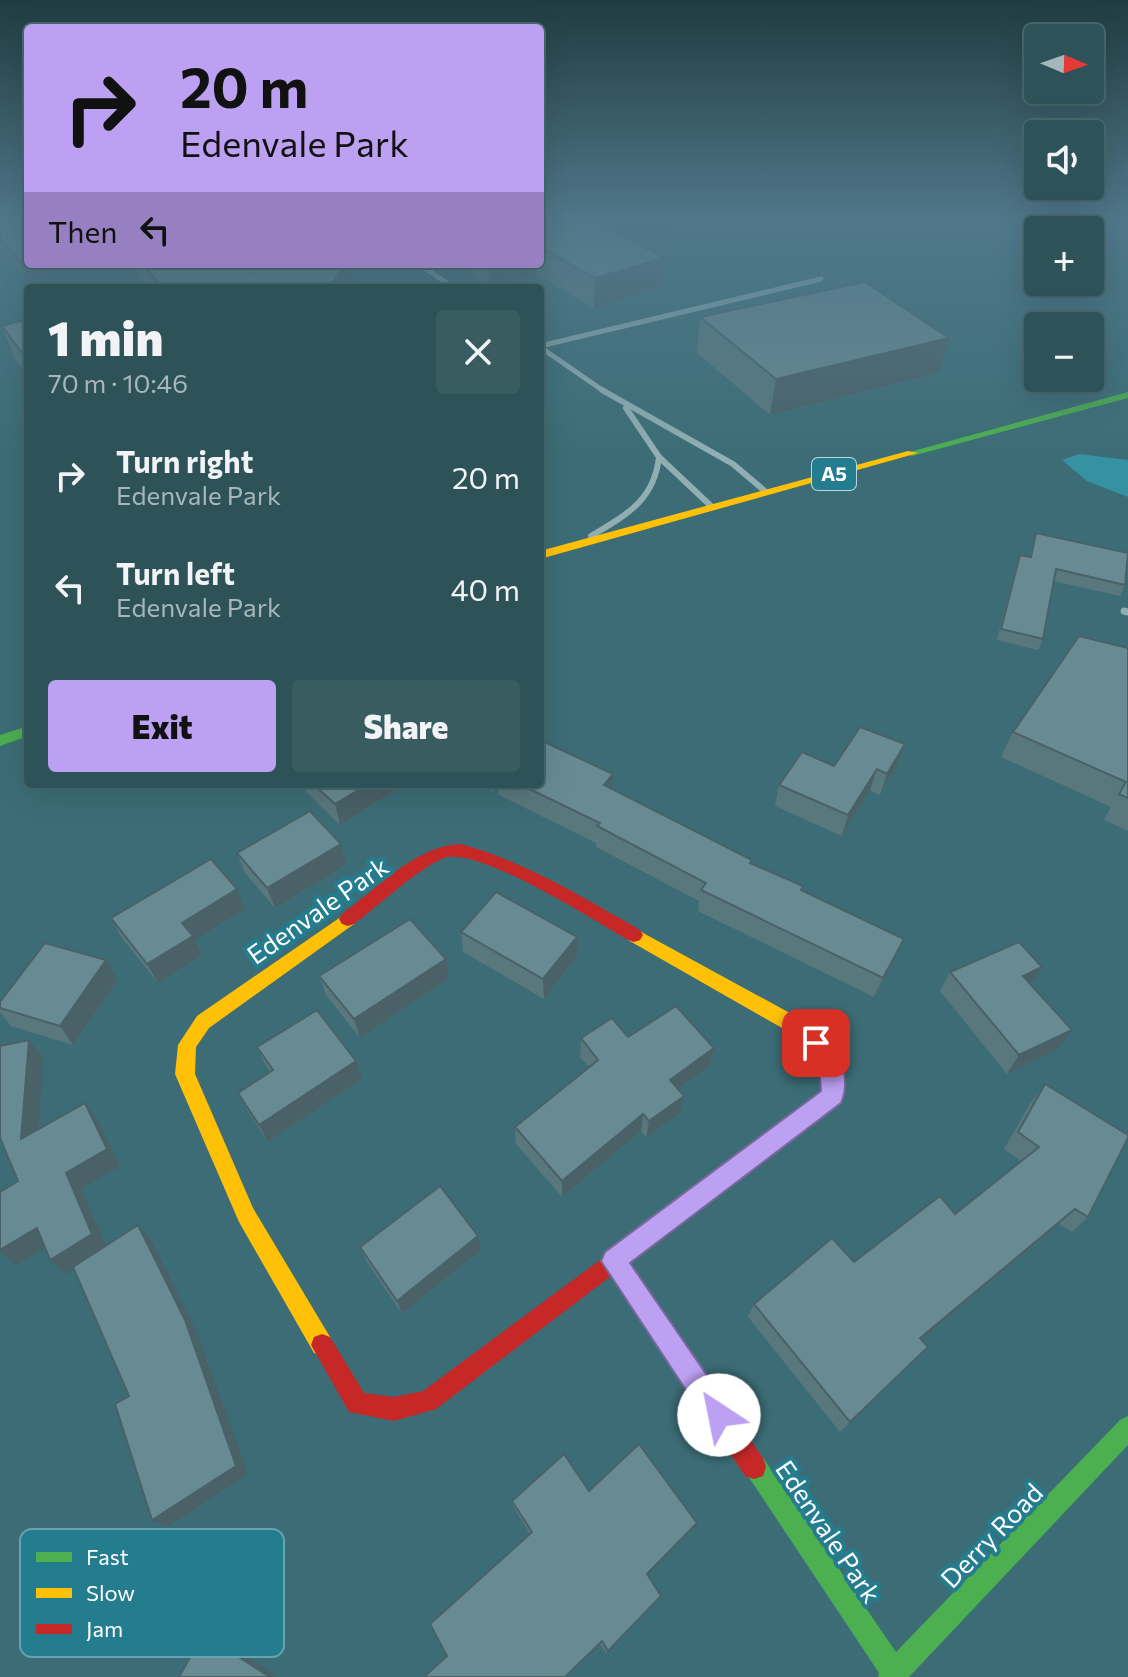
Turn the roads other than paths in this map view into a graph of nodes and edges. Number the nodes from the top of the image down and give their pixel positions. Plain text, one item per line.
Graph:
1 (737, 299) edge
2 (544, 346) edge
3 (544, 350) edge
4 (1128, 395) edge
5 (624, 405) junction
6 (659, 457) junction
7 (766, 492) junction
8 (711, 506) junction
9 (583, 541) junction
10 (544, 554) edge
11 (24, 732) edge
12 (0, 741) edge
13 (613, 1261) junction
14 (1128, 1428) edge
15 (893, 1675) edge

1 - 2 street
3 - 5 street
4 - 7 main road, A5
5 - 6 street
5 - 7 street
6 - 8 street
6 - 9 street
7 - 8 main road, A5
8 - 9 main road, A5
9 - 10 main road, A5
11 - 12 main road
13 - 13 main road, Edenvale Park
13 - 15 main road, Edenvale Park
14 - 15 main road, Derry Road

